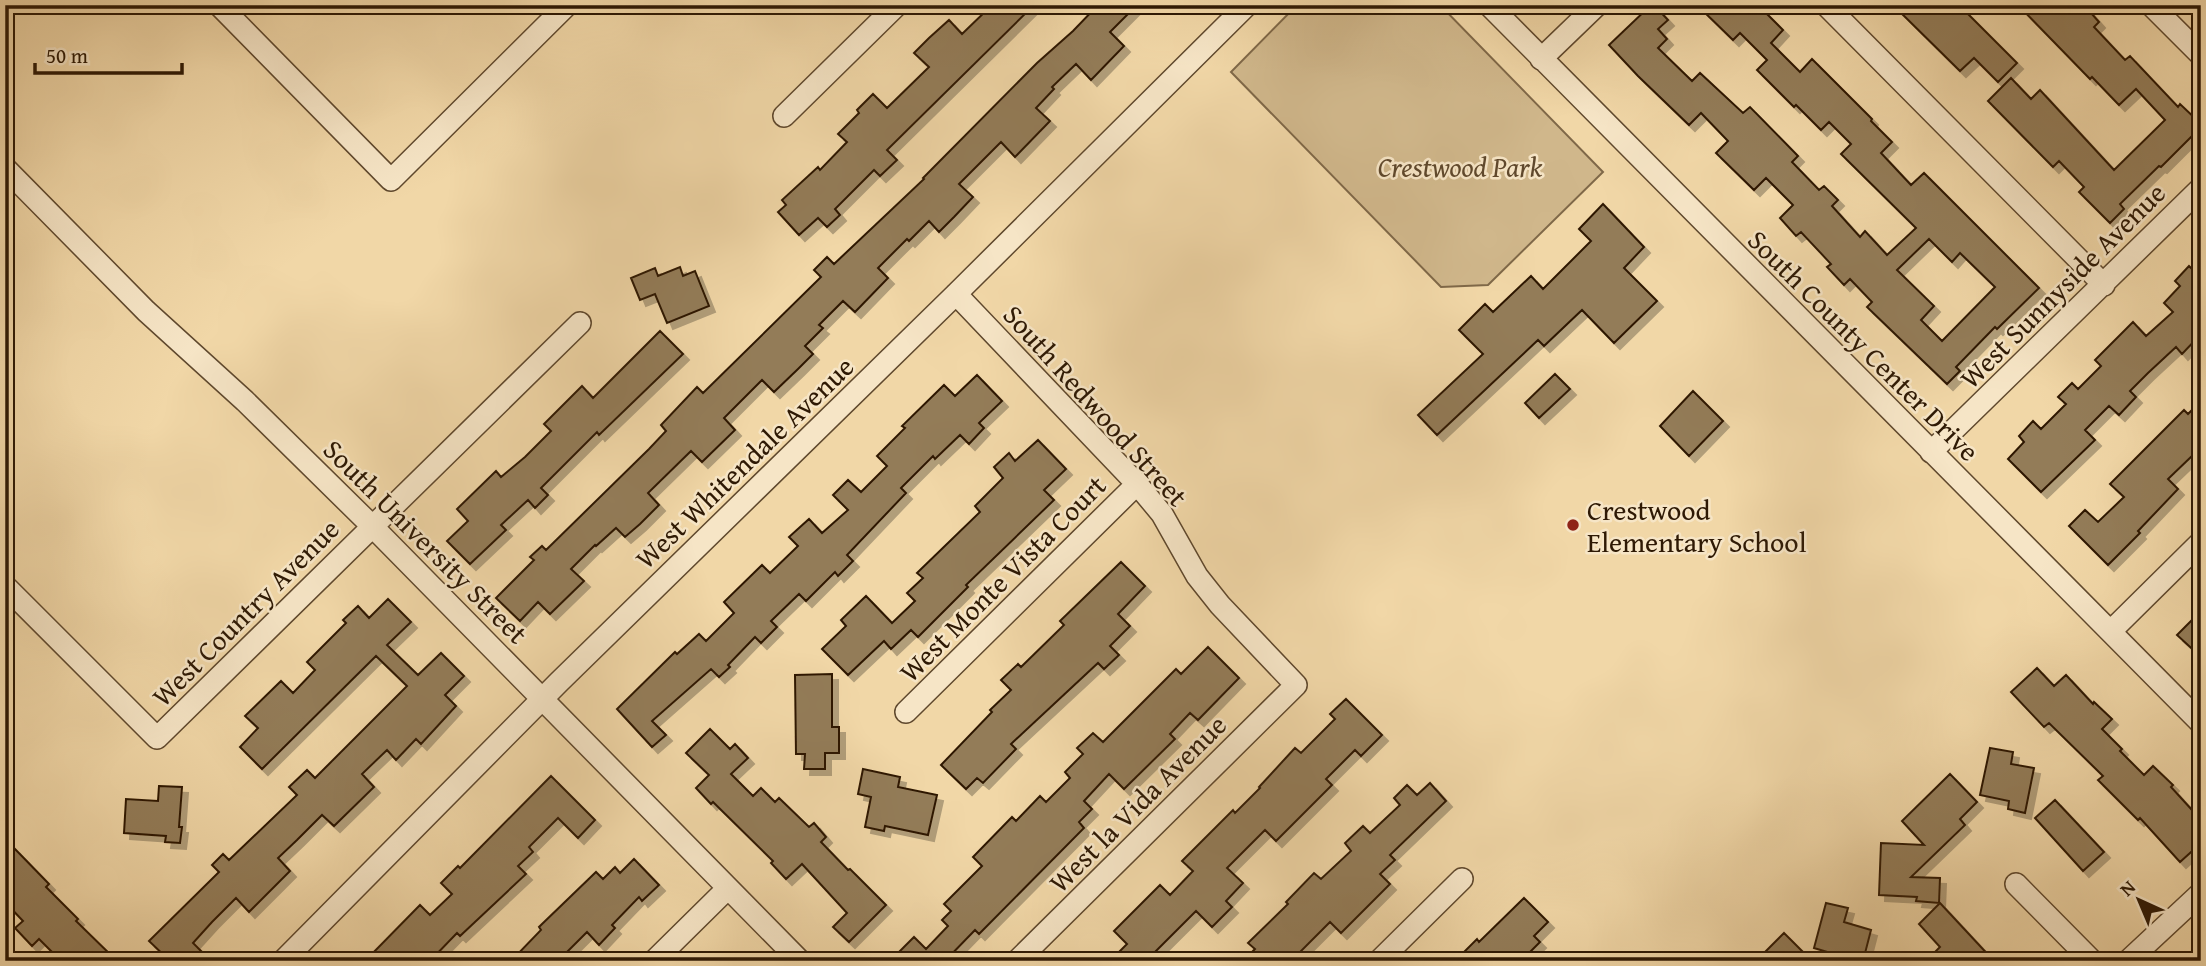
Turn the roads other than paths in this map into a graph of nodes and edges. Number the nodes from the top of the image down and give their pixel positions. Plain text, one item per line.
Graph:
1 (567, 5) edge
2 (897, 5) edge
3 (1247, 5) edge
4 (1489, 5) edge
5 (1597, 5) edge
6 (1826, 5) edge
7 (2151, 5) edge
8 (228, 8) edge
9 (2201, 55) edge
10 (1541, 59) junction
11 (784, 116) dead end
12 (5, 168) edge
13 (2201, 188) edge
14 (2104, 285) junction
15 (956, 294) junction
16 (580, 323) dead end
17 (1931, 452) junction
18 (1137, 484) junction
19 (372, 526) junction
20 (2201, 542) edge
21 (5, 586) edge
22 (2110, 631) junction
23 (1296, 685) joint
24 (543, 698) junction
25 (906, 712) dead end
26 (2201, 723) edge
27 (1462, 879) dead end
28 (2016, 884) dead end
29 (728, 888) junction
30 (2201, 893) edge
31 (282, 961) edge
32 (654, 961) edge
33 (800, 961) edge
34 (1017, 961) edge
35 (1379, 961) edge
36 (2092, 961) edge
37 (2128, 961) edge

1 - 8 street
2 - 11 street
3 - 15 street, West Whitendale Avenue
4 - 10 street, South County Center Drive
5 - 10 street
6 - 14 street
7 - 9 street
10 - 17 street, South County Center Drive
12 - 19 street, South University Street
13 - 14 street, West Sunnyside Avenue
14 - 17 street, West Sunnyside Avenue
15 - 18 street, South Redwood Street
15 - 24 street, West Whitendale Avenue
16 - 19 street, West Country Avenue
17 - 22 street, South County Center Drive
18 - 23 street, South Redwood Street
18 - 25 street, West Monte Vista Court
19 - 21 street, West Country Avenue
19 - 24 street, South University Street
20 - 22 street
22 - 26 street, South County Center Drive
23 - 34 street, West la Vida Avenue
24 - 29 street, South University Street
24 - 31 street, West Whitendale Avenue
27 - 35 street
28 - 36 street
29 - 32 street
29 - 33 street, South University Street
30 - 37 street

